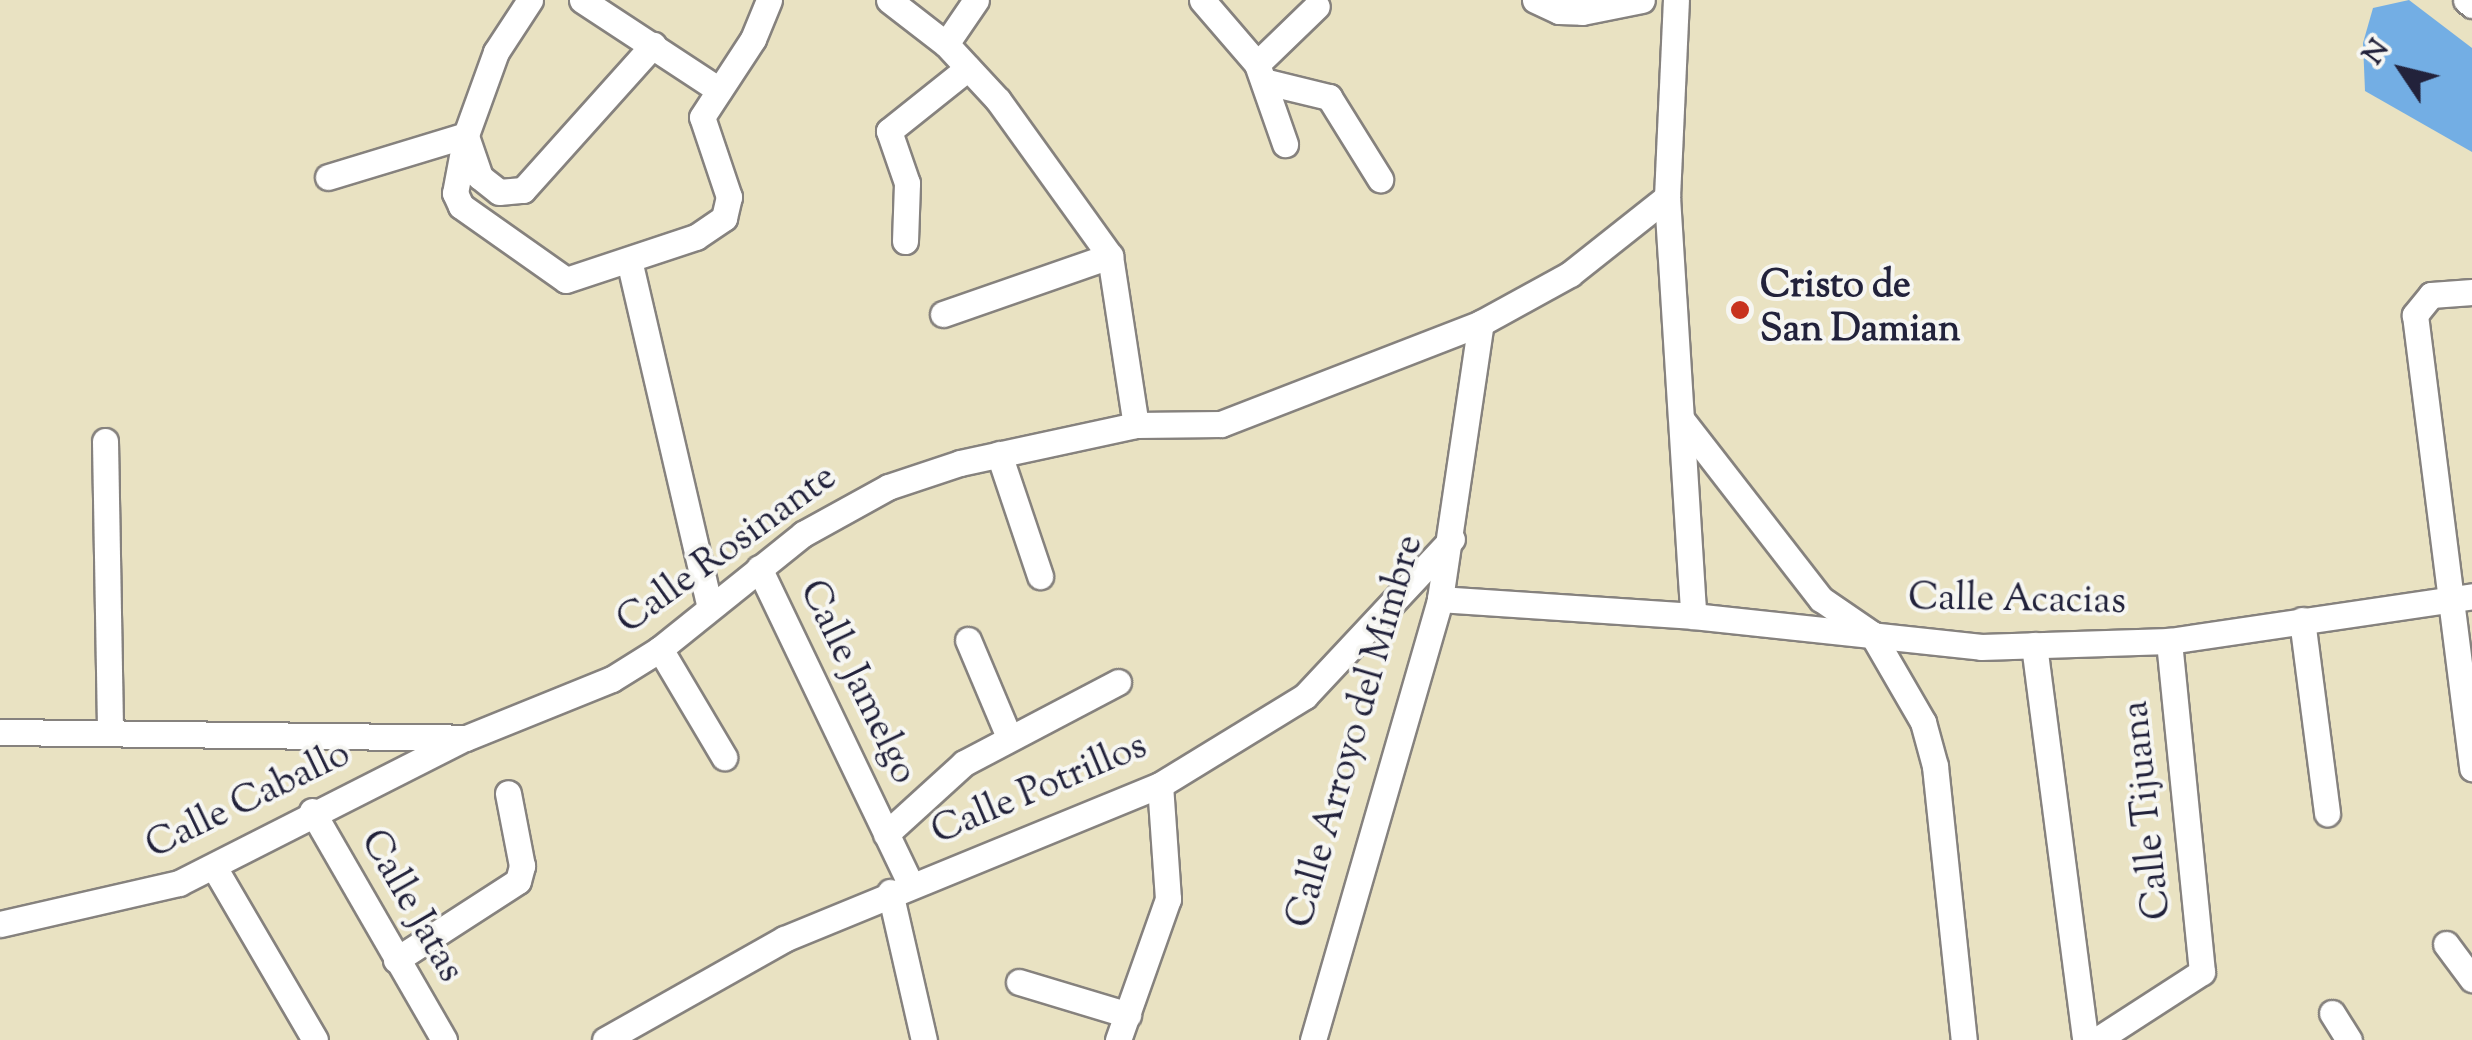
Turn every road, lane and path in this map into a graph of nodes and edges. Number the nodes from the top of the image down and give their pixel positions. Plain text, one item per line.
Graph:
1 (530, 0) edge
2 (582, 0) edge
3 (769, 0) edge
4 (889, 0) edge
5 (976, 0) edge
6 (1202, 0) edge
7 (1535, 0) edge
8 (1642, 0) edge
9 (1676, 0) edge
10 (2466, 0) edge
11 (2472, 5) edge
12 (1317, 6) dead end
13 (946, 44) junction
14 (652, 45) junction
15 (968, 68) junction
16 (1262, 73) junction
17 (720, 90) junction
18 (466, 134) junction
19 (1285, 144) dead end
20 (328, 177) dead end
21 (1380, 179) dead end
22 (1668, 197) junction
23 (905, 241) dead end
24 (1110, 256) junction
25 (629, 260) junction
26 (2472, 292) edge
27 (942, 314) dead end
28 (1481, 323) junction
29 (1682, 420) junction
30 (1136, 425) junction
31 (105, 442) dead end
32 (999, 454) junction
33 (1452, 539) junction
34 (759, 568) junction
35 (1040, 576) dead end
36 (2460, 597) edge
37 (1440, 599) junction
38 (710, 607) junction
39 (1693, 616) junction
40 (2302, 620) junction
41 (1872, 634) junction
42 (968, 640) dead end
43 (2169, 641) junction
44 (2034, 645) junction
45 (660, 650) junction
46 (1118, 682) dead end
47 (0, 732) edge
48 (110, 732) junction
49 (1009, 737) junction
50 (466, 738) junction
51 (724, 757) dead end
52 (2472, 768) edge
53 (1160, 784) junction
54 (508, 794) dead end
55 (312, 811) junction
56 (2327, 813) dead end
57 (886, 834) junction
58 (214, 867) junction
59 (901, 889) junction
60 (0, 924) edge
61 (2446, 944) dead end
62 (396, 960) junction
63 (2472, 979) edge
64 (1019, 982) dead end
65 (2332, 1013) dead end
66 (1128, 1014) junction
67 (315, 1040) edge
68 (444, 1040) edge
69 (605, 1040) edge
70 (924, 1040) edge
71 (1118, 1040) edge
72 (1313, 1040) edge
73 (1964, 1040) edge
74 (2085, 1040) edge
75 (2097, 1040) edge
76 (2349, 1040) edge

1 - 18 street
2 - 14 street
3 - 17 street
4 - 13 street
5 - 13 street
6 - 16 street
7 - 8 street
9 - 22 street
10 - 11 street
12 - 16 street
13 - 15 street
14 - 17 street
14 - 18 street
15 - 23 street
15 - 24 street
16 - 19 street
16 - 21 street
17 - 25 street
18 - 20 street
18 - 25 street
22 - 28 street, Calle Rosinante
22 - 29 street
24 - 27 street
24 - 30 street
25 - 38 street
26 - 36 street
28 - 30 street, Calle Rosinante
28 - 33 street, Calle Arroyo del Mimbre
29 - 39 street
29 - 41 street
30 - 32 street, Calle Rosinante
31 - 48 street
32 - 34 street, Calle Rosinante
32 - 35 street
33 - 37 street, Calle Arroyo del Mimbre
33 - 53 street, Calle Potrillos
34 - 38 street, Calle Rosinante
34 - 57 street, Calle Jamelgo
36 - 40 street, Calle Acacias
36 - 52 street
37 - 39 street, Calle Acacias
37 - 72 street, Calle Arroyo del Mimbre
38 - 45 street, Calle Rosinante
39 - 41 street, Calle Acacias
40 - 43 street, Calle Acacias
40 - 56 street
41 - 44 street, Calle Acacias
41 - 73 street
42 - 49 street
43 - 44 street, Calle Acacias
43 - 75 street, Calle Tijuana
44 - 74 street
45 - 50 street, Calle Rosinante
45 - 51 street
46 - 49 street
47 - 48 street, Calle Rosinante
48 - 50 street, Calle Rosinante
49 - 57 street
50 - 55 street, Calle Caballo
53 - 59 street, Calle Potrillos
53 - 66 street
54 - 62 street
55 - 58 street, Calle Caballo
55 - 62 street, Calle Jatas
57 - 59 street, Calle Jamelgo
58 - 60 street, Calle Caballo
58 - 67 street
59 - 69 street, Calle Potrillos
59 - 70 street, Calle Jamelgo
61 - 63 street
62 - 68 street, Calle Jatas
64 - 66 street
65 - 76 street
66 - 71 street

